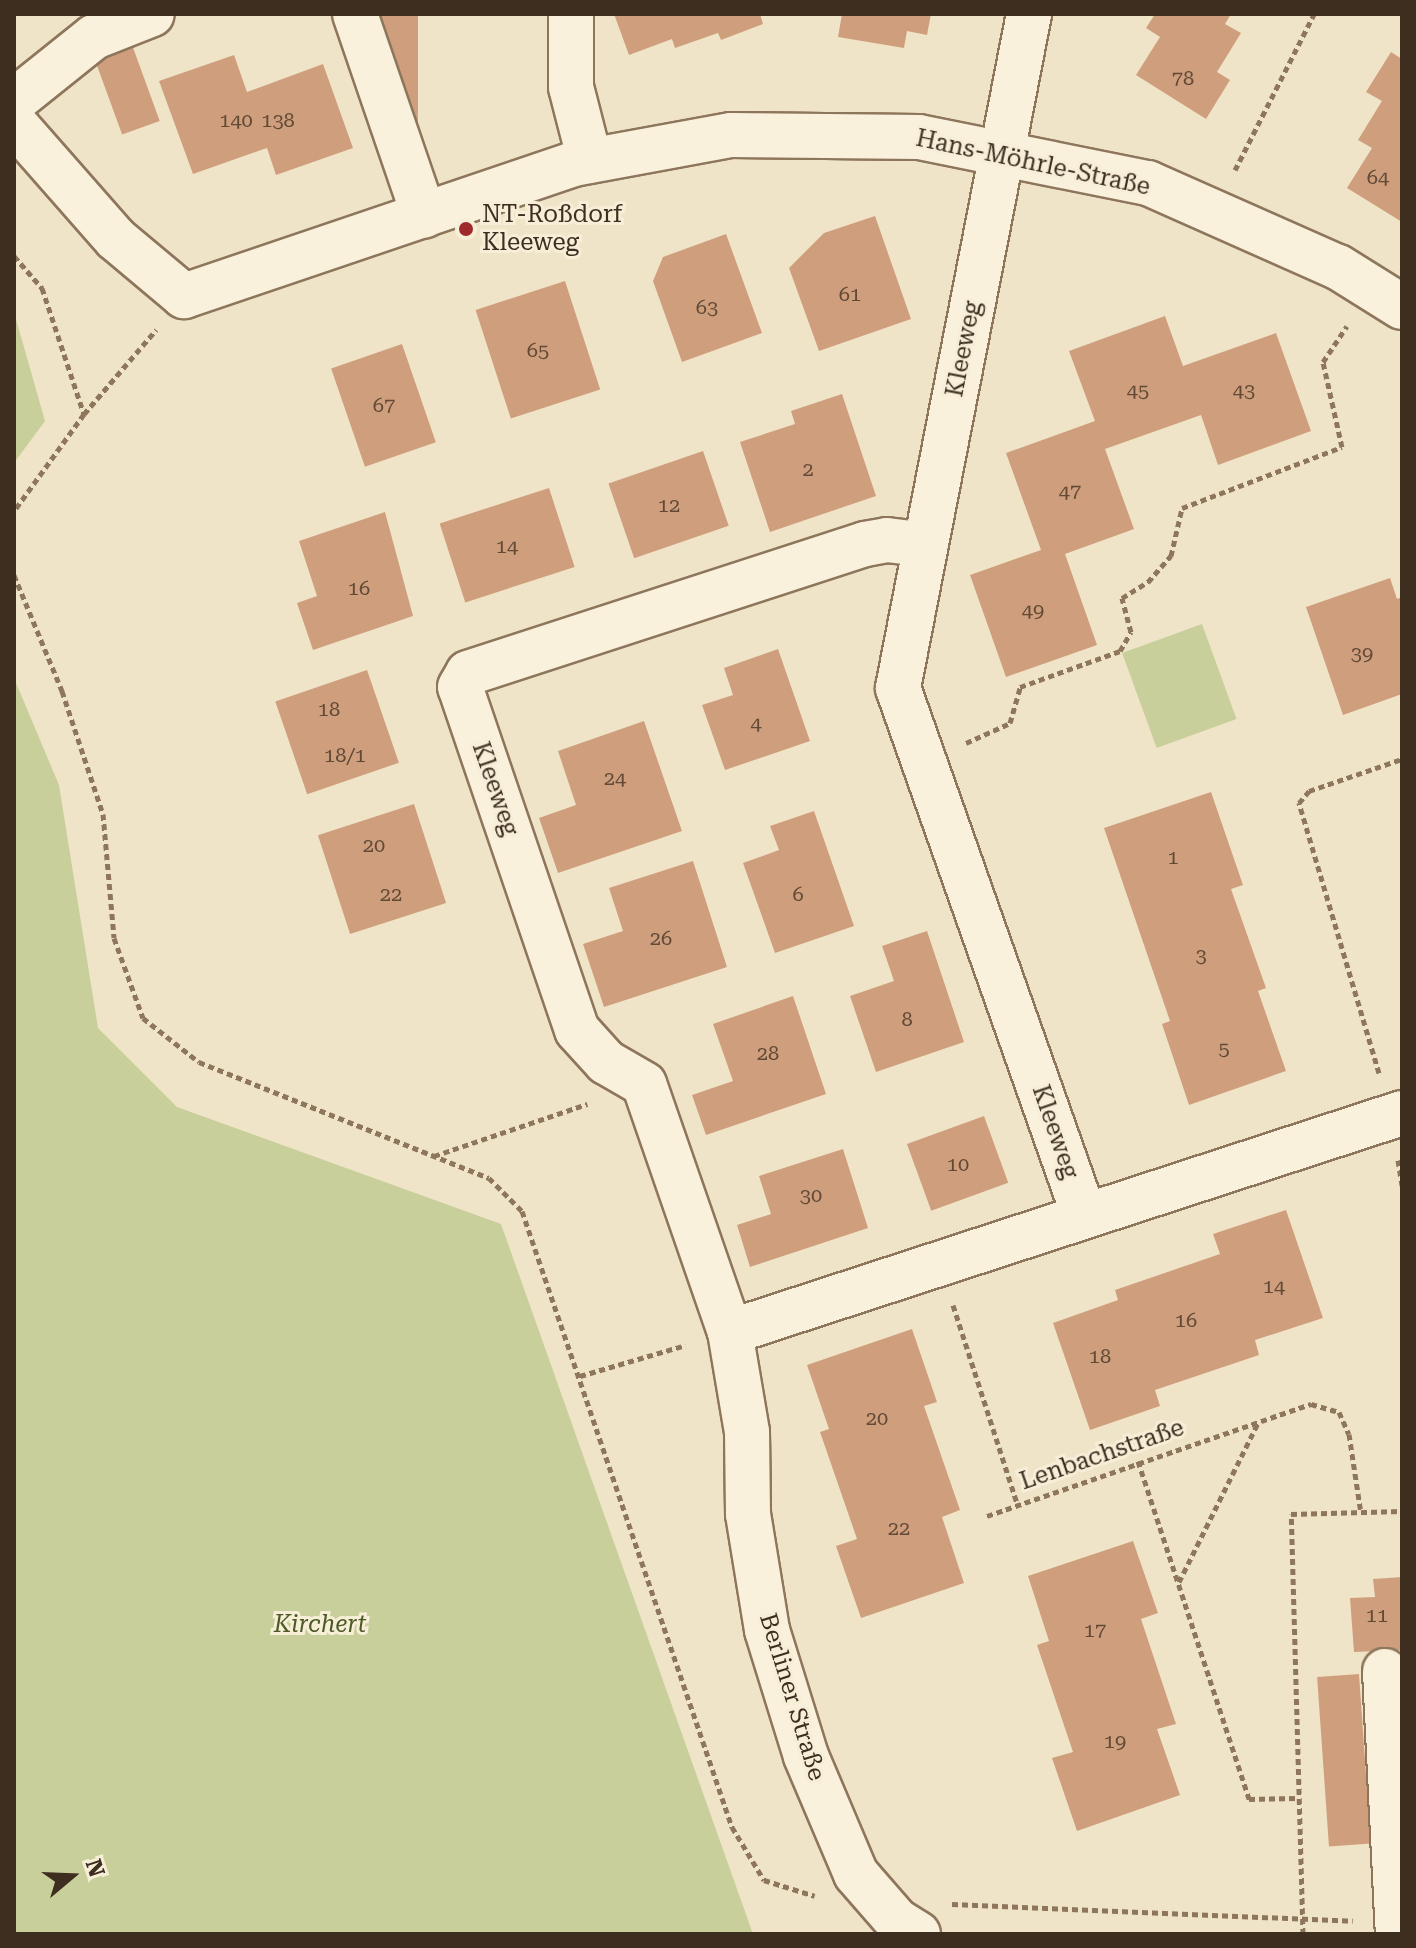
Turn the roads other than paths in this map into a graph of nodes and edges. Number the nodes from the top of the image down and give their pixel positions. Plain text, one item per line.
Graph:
1 (152, 14) edge
2 (355, 14) edge
3 (571, 14) edge
4 (1029, 14) edge
5 (14, 101) edge
6 (14, 123) edge
7 (1002, 153) junction
8 (590, 161) junction
9 (424, 215) junction
10 (1402, 307) edge
11 (926, 545) junction
12 (1397, 1114) edge
13 (1084, 1215) junction
14 (730, 1332) junction
15 (1385, 1671) dead end
16 (907, 1927) edge
17 (1398, 1928) edge

1 - 5 street
2 - 9 street
3 - 8 street
4 - 7 street, Kleeweg
6 - 9 street, Hans-Möhrle-Straße
7 - 8 street, Hans-Möhrle-Straße
7 - 10 street, Hans-Möhrle-Straße
7 - 11 street, Kleeweg
8 - 9 street, Hans-Möhrle-Straße
11 - 13 street, Kleeweg
11 - 14 street, Kleeweg
12 - 13 street
13 - 14 street
14 - 16 street, Berliner Straße
15 - 17 street

